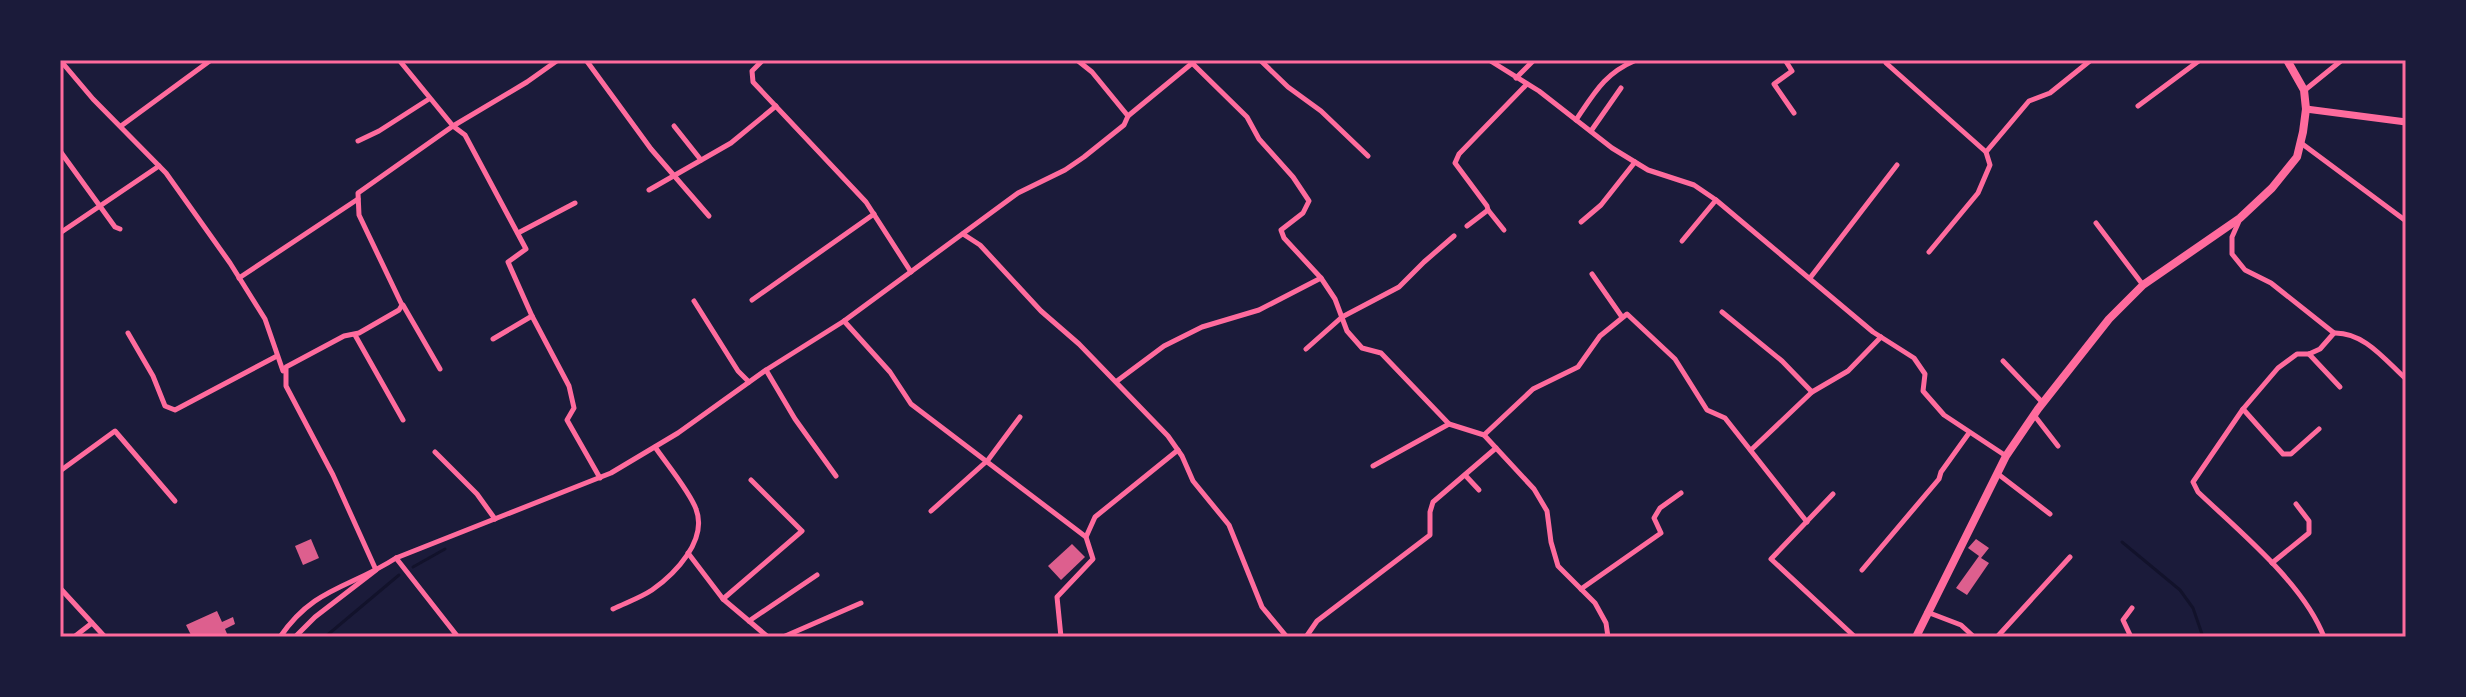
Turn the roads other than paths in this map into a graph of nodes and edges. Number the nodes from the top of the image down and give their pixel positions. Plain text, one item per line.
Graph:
1 (60, 60) edge
2 (211, 60) edge
3 (399, 60) edge
4 (558, 60) edge
5 (586, 60) edge
6 (763, 60) edge
7 (1077, 60) edge
8 (1260, 60) edge
9 (1489, 60) edge
10 (1534, 60) edge
11 (1636, 60) edge
12 (1785, 60) edge
13 (1886, 60) edge
14 (2091, 60) edge
15 (2200, 60) edge
16 (2287, 60) edge
17 (2342, 60) edge
18 (1194, 62) edge
19 (1516, 78) junction
20 (1527, 84) junction
21 (1621, 88) dead end
22 (2304, 90) junction
23 (430, 99) junction
24 (776, 106) junction
25 (2138, 106) dead end
26 (2306, 109) junction
27 (1794, 113) dead end
28 (1128, 116) junction
29 (1576, 120) junction
30 (2406, 122) edge
31 (121, 126) junction
32 (453, 126) junction
33 (674, 126) dead end
34 (1591, 131) junction
35 (358, 141) dead end
36 (2301, 143) junction
37 (60, 151) edge
38 (1986, 152) junction
39 (1368, 156) dead end
40 (701, 160) junction
41 (1635, 162) junction
42 (1897, 165) dead end
43 (159, 166) junction
44 (675, 174) junction
45 (649, 190) dead end
46 (358, 199) junction
47 (1716, 200) junction
48 (575, 203) dead end
49 (99, 206) junction
50 (1488, 210) junction
51 (874, 214) junction
52 (709, 216) dead end
53 (2240, 218) junction
54 (2406, 221) edge
55 (1581, 222) dead end
56 (2096, 223) dead end
57 (1467, 226) dead end
58 (120, 229) dead end
59 (1504, 230) dead end
60 (60, 233) edge
61 (518, 233) junction
62 (963, 234) junction
63 (1454, 236) dead end
64 (1682, 241) dead end
65 (1929, 252) dead end
66 (911, 272) junction
67 (1592, 274) dead end
68 (239, 278) junction
69 (1321, 278) junction
70 (1810, 278) junction
71 (2143, 285) junction
72 (752, 300) dead end
73 (694, 301) dead end
74 (402, 305) junction
75 (1722, 312) dead end
76 (532, 316) junction
77 (1342, 317) junction
78 (1622, 317) junction
79 (844, 321) junction
80 (128, 333) dead end
81 (2334, 333) junction
82 (355, 335) junction
83 (1881, 337) junction
84 (493, 339) dead end
85 (1306, 349) dead end
86 (2309, 354) junction
87 (277, 356) junction
88 (2003, 361) dead end
89 (440, 369) dead end
90 (766, 370) junction
91 (285, 376) junction
92 (2406, 379) edge
93 (1117, 381) junction
94 (749, 382) junction
95 (2340, 387) dead end
96 (1812, 392) junction
97 (2043, 403) junction
98 (2243, 409) junction
99 (2034, 415) junction
100 (1020, 417) dead end
101 (403, 420) dead end
102 (1449, 424) junction
103 (2319, 429) dead end
104 (1969, 433) junction
105 (1484, 435) junction
106 (2058, 446) dead end
107 (655, 447) junction
108 (1496, 448) junction
109 (1178, 450) junction
110 (1751, 450) junction
111 (435, 452) dead end
112 (2006, 456) junction
113 (988, 460) junction
114 (1373, 466) dead end
115 (60, 471) edge
116 (1998, 474) junction
117 (1465, 475) junction
118 (836, 476) dead end
119 (600, 478) junction
120 (751, 480) dead end
121 (1479, 490) dead end
122 (1681, 493) dead end
123 (1833, 494) dead end
124 (175, 501) dead end
125 (2296, 504) dead end
126 (931, 511) dead end
127 (2050, 514) dead end
128 (495, 519) junction
129 (1807, 522) junction
130 (1086, 537) junction
131 (688, 553) junction
132 (2070, 557) dead end
133 (396, 558) junction
134 (2272, 563) junction
135 (376, 570) junction
136 (1862, 570) dead end
137 (817, 575) dead end
138 (60, 588) edge
139 (1581, 589) junction
140 (723, 599) junction
141 (861, 603) dead end
142 (2132, 608) dead end
143 (613, 609) dead end
144 (1927, 612) junction
145 (749, 621) junction
146 (92, 623) junction
147 (74, 637) edge
148 (105, 637) edge
149 (280, 637) edge
150 (295, 637) edge
151 (458, 637) edge
152 (766, 637) edge
153 (783, 637) edge
154 (1061, 637) edge
155 (1287, 637) edge
156 (1306, 637) edge
157 (1608, 637) edge
158 (1855, 637) edge
159 (1916, 637) edge
160 (1974, 637) edge
161 (1997, 637) edge
162 (2131, 637) edge
163 (2324, 637) edge

1 - 31 street
2 - 31 street
3 - 23 street
4 - 32 street
5 - 44 street
6 - 24 street
7 - 28 street
8 - 39 street
9 - 19 street
10 - 19 street
11 - 29 street
12 - 27 street
13 - 38 street
14 - 38 street
15 - 25 street
16 - 22 highway
17 - 22 street
18 - 28 street
18 - 69 street
19 - 20 street
20 - 29 street
20 - 50 street
21 - 34 street
22 - 26 highway
23 - 32 street
23 - 35 street
24 - 40 street
24 - 51 street
26 - 30 main road
26 - 36 highway
28 - 62 street
29 - 34 street
31 - 43 street
32 - 46 street
32 - 61 street
33 - 40 street
34 - 41 street
36 - 53 highway
36 - 54 street
37 - 49 street
38 - 65 street
40 - 44 street
41 - 47 street
41 - 55 street
42 - 70 street
43 - 49 street
43 - 68 street
44 - 45 street
44 - 52 street
46 - 68 street
46 - 74 street
47 - 64 street
47 - 70 street
48 - 61 street
49 - 58 street
49 - 60 street
50 - 57 street
50 - 59 street
51 - 66 street
51 - 72 street
53 - 71 highway
53 - 81 street
56 - 71 street
61 - 76 street
62 - 66 street
62 - 93 street
63 - 77 street
66 - 79 street
67 - 78 street
68 - 87 street
69 - 77 street
69 - 93 street
70 - 83 street
71 - 97 highway
73 - 94 street
74 - 82 street
74 - 89 street
75 - 96 street
76 - 84 street
76 - 119 street
77 - 85 street
77 - 102 street
78 - 105 street
78 - 110 street
79 - 90 street
79 - 113 street
80 - 87 street
81 - 86 street
81 - 92 street
82 - 91 street
82 - 101 street
83 - 96 street
83 - 104 street
86 - 95 street
86 - 98 street
87 - 91 street
88 - 97 street
90 - 94 street
90 - 118 street
91 - 135 street
93 - 109 street
94 - 107 street
96 - 110 street
97 - 99 highway
98 - 103 street
98 - 134 street
99 - 106 street
99 - 112 highway
100 - 113 street
102 - 105 street
102 - 114 street
104 - 112 street
104 - 136 street
105 - 108 street
107 - 119 street
107 - 131 street
108 - 117 street
108 - 139 street
109 - 130 street
109 - 155 street
110 - 129 street
111 - 128 street
112 - 116 highway
113 - 126 street
113 - 130 street
115 - 124 street
116 - 127 street
116 - 144 highway
117 - 121 street
117 - 156 street
119 - 128 street
120 - 140 street
122 - 139 street
123 - 129 street
125 - 134 street
128 - 133 street
129 - 158 street
130 - 154 street
131 - 140 street
131 - 143 street
132 - 161 street
133 - 135 street
133 - 151 street
134 - 163 street
135 - 149 street
135 - 150 street
137 - 145 street
138 - 146 street
139 - 157 street
140 - 145 street
141 - 153 street
142 - 162 street
144 - 159 highway
144 - 160 street
145 - 152 street
146 - 147 street
146 - 148 street

